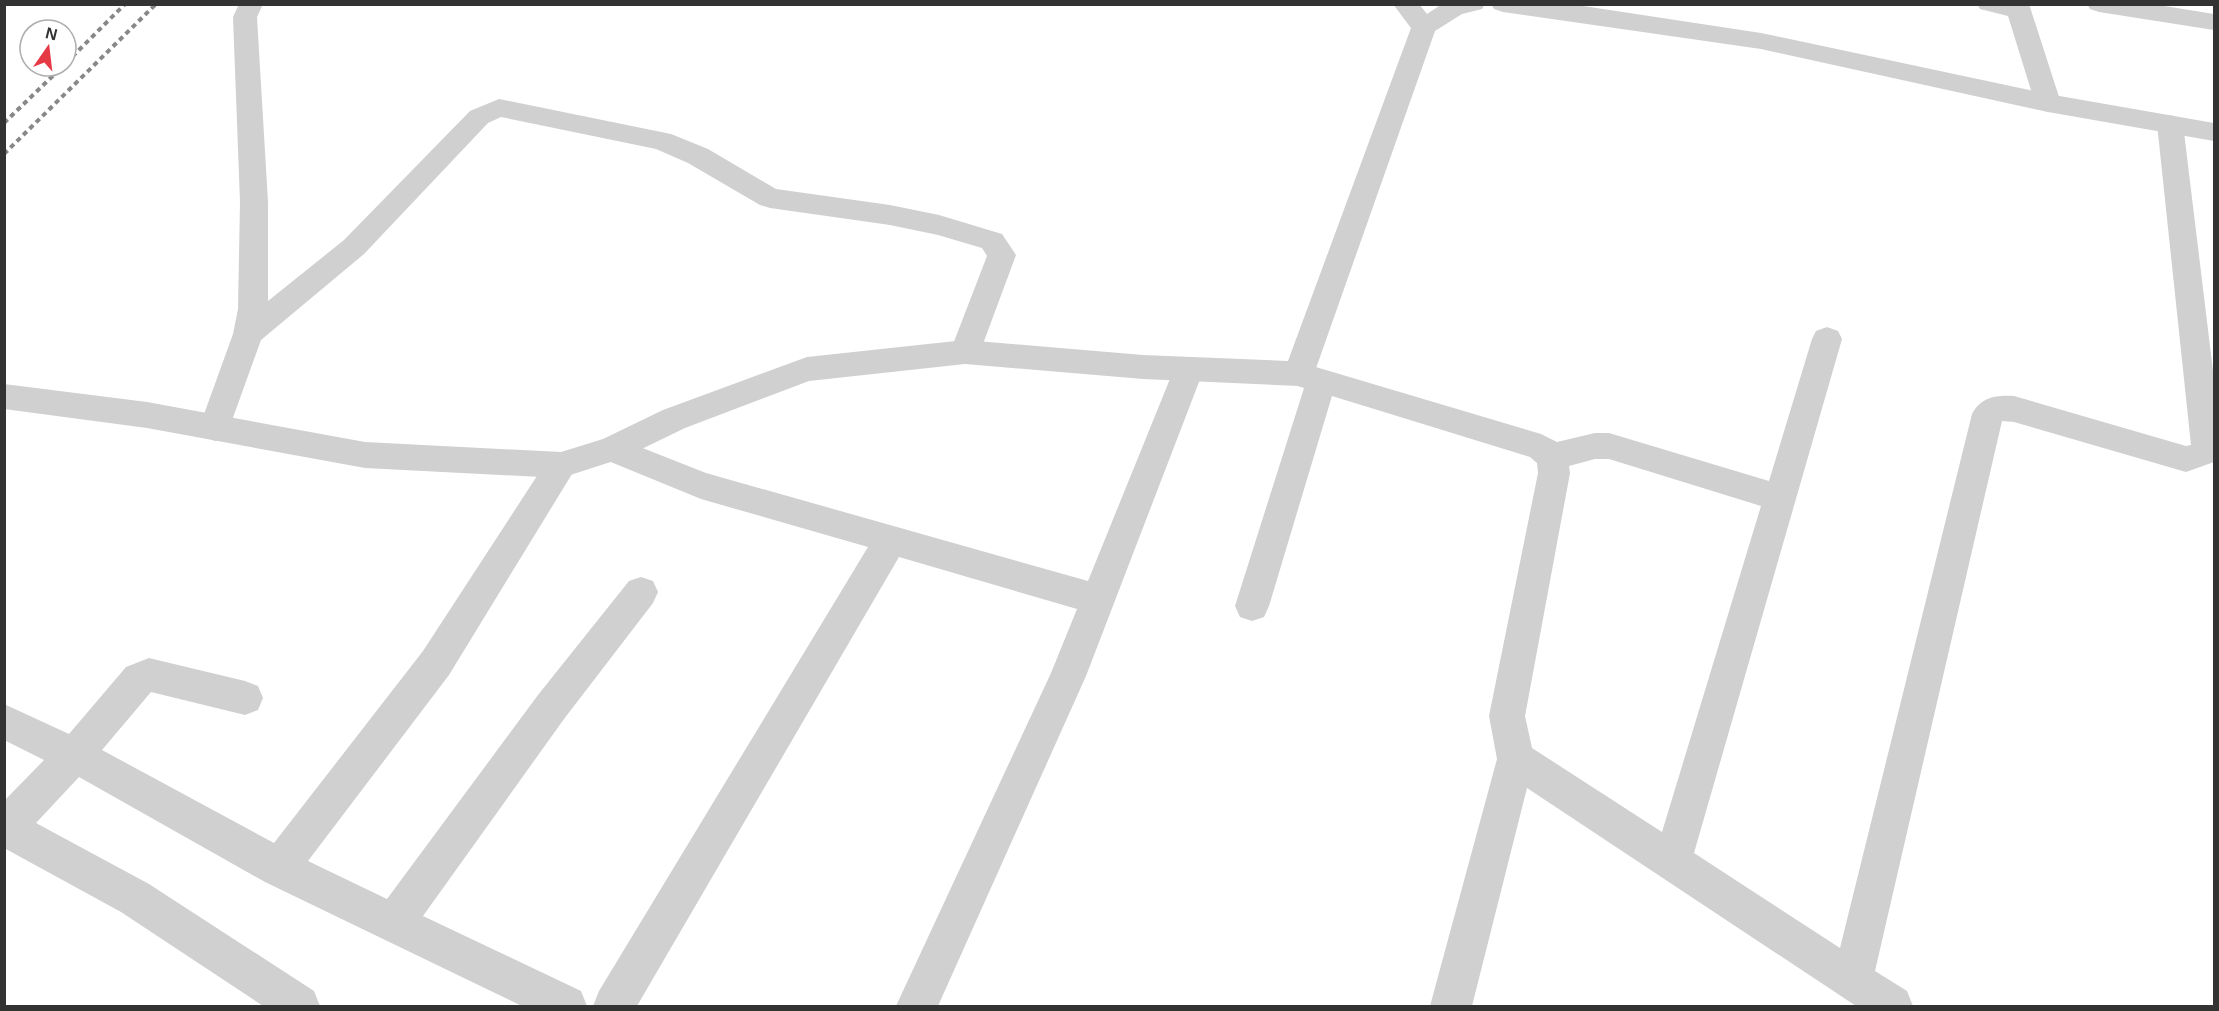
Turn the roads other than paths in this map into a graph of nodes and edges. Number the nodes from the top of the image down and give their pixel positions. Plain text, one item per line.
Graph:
1 (251, 4) edge
2 (1405, 4) edge
3 (1473, 4) edge
4 (1503, 4) edge
5 (1989, 4) edge
6 (2099, 4) edge
7 (2018, 8) edge
8 (2204, 16) edge
9 (1424, 27) junction
10 (2048, 103) junction
11 (2170, 124) junction
12 (2214, 132) edge
13 (248, 334) junction
14 (1827, 339) dead end
15 (965, 352) junction
16 (1190, 369) junction
17 (1310, 377) junction
18 (4, 396) edge
19 (215, 428) junction
20 (612, 449) junction
21 (1552, 458) junction
22 (561, 465) junction
23 (1779, 498) junction
24 (891, 539) junction
25 (641, 592) dead end
26 (1100, 600) junction
27 (1252, 606) dead end
28 (245, 698) dead end
29 (4, 721) edge
30 (75, 754) junction
31 (1516, 759) junction
32 (5, 828) edge
33 (1672, 863) junction
34 (279, 868) junction
35 (394, 923) junction
36 (1852, 981) junction
37 (299, 1006) edge
38 (567, 1006) edge
39 (614, 1006) edge
40 (917, 1006) edge
41 (1451, 1006) edge
42 (1892, 1006) edge

1 - 13 street
2 - 9 street
3 - 9 street
4 - 10 street
5 - 7 street
6 - 8 street
7 - 10 street
9 - 17 street
10 - 11 street
11 - 12 street
11 - 36 street
13 - 15 street
13 - 19 street
14 - 23 street
15 - 16 street
15 - 20 street
16 - 17 street
16 - 26 street
17 - 21 street
17 - 27 street
18 - 19 street
19 - 22 street
20 - 22 street
20 - 24 street
21 - 23 street
21 - 31 street
22 - 34 street
23 - 33 street
24 - 26 street
24 - 39 street
25 - 35 street
26 - 40 street
28 - 30 street
29 - 30 street
30 - 32 street
30 - 34 street
31 - 33 street
31 - 41 street
32 - 37 street
33 - 36 street
34 - 35 street
35 - 38 street
36 - 42 street

